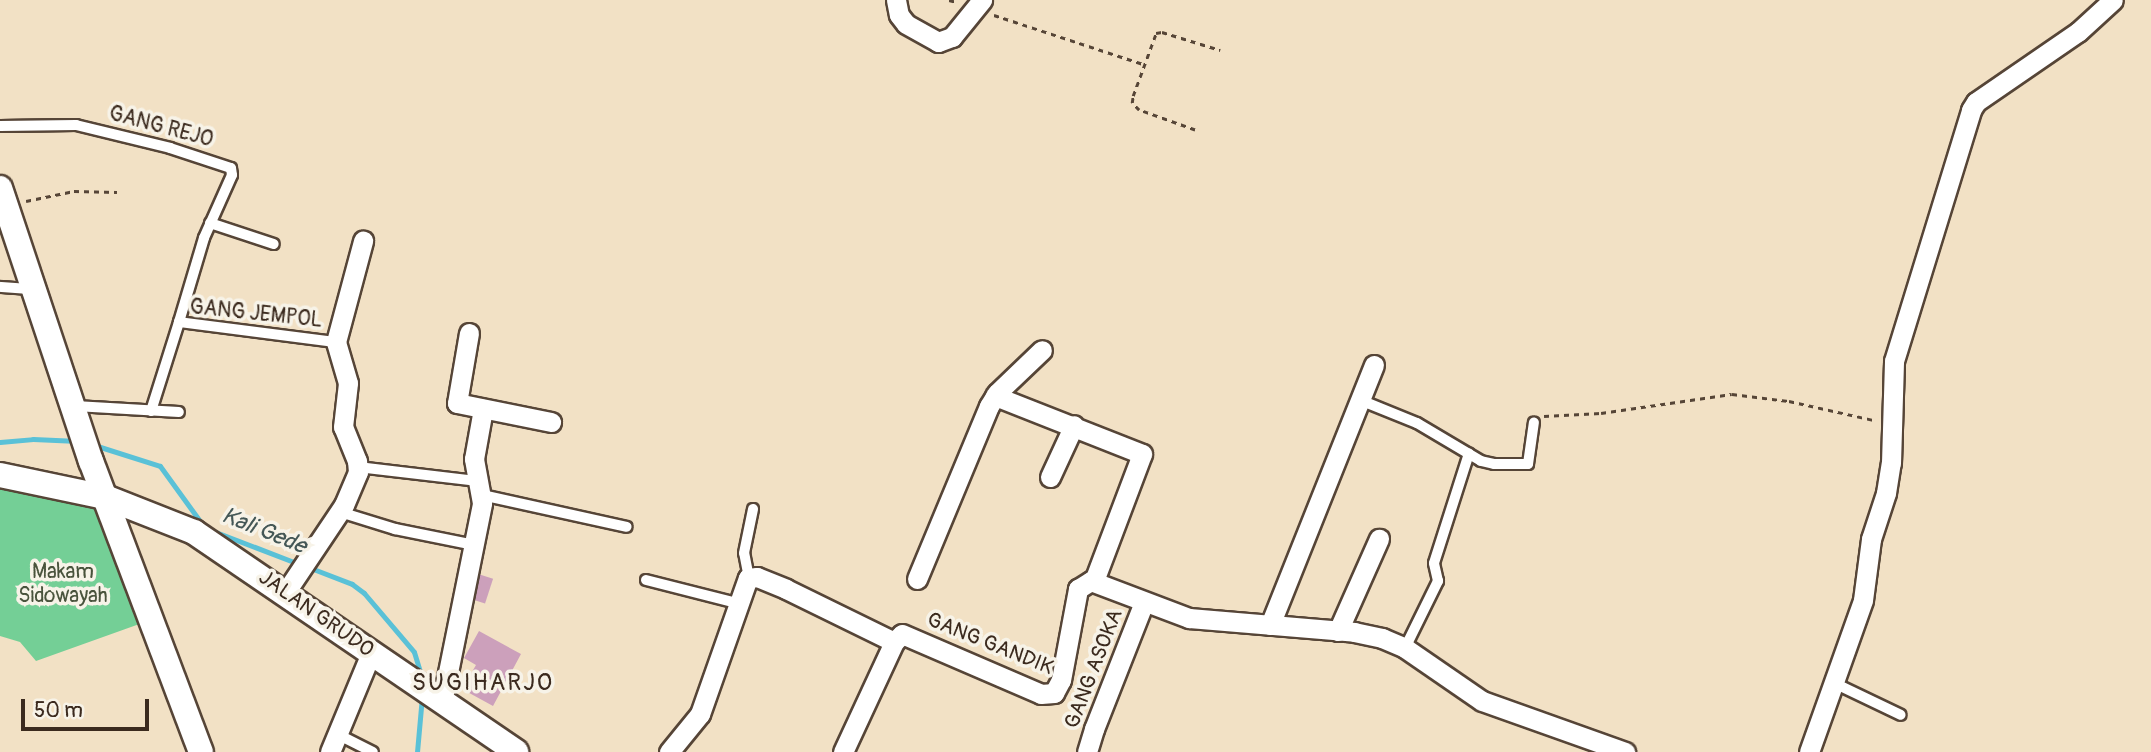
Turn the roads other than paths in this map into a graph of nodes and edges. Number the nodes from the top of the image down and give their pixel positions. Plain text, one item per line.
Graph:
1 (896, 0) edge
2 (2113, 0) edge
3 (979, 4) edge
4 (0, 126) edge
5 (3, 196) edge
6 (210, 223) junction
7 (363, 241) dead end
8 (274, 244) dead end
9 (0, 288) edge
10 (34, 289) junction
11 (179, 322) junction
12 (469, 333) dead end
13 (336, 342) junction
14 (1042, 350) dead end
15 (1374, 365) dead end
16 (995, 396) junction
17 (1360, 400) junction
18 (483, 409) junction
19 (74, 411) junction
20 (151, 411) junction
21 (179, 412) dead end
22 (551, 422) dead end
23 (1534, 422) road end
24 (1074, 425) junction
25 (1469, 453) junction
26 (358, 467) junction
27 (0, 475) edge
28 (1050, 477) dead end
29 (480, 488) junction
30 (105, 497) junction
31 (753, 509) dead end
32 (340, 512) junction
33 (627, 527) dead end
34 (1379, 539) dead end
35 (474, 545) junction
36 (749, 578) junction
37 (917, 579) dead end
38 (646, 580) dead end
39 (1094, 581) junction
40 (285, 593) junction
41 (737, 603) junction
42 (1144, 603) junction
43 (1270, 625) junction
44 (1338, 631) junction
45 (894, 642) junction
46 (1405, 648) junction
47 (371, 653) junction
48 (1832, 682) junction
49 (428, 692) junction
50 (1901, 715) dead end
51 (334, 743) edge
52 (201, 752) edge
53 (373, 752) edge
54 (516, 752) edge
55 (669, 752) edge
56 (843, 752) edge
57 (1087, 752) edge
58 (1625, 752) edge
59 (1809, 752) edge

1 - 3 street
2 - 48 street
4 - 6 lane, GANG REJO
5 - 10 street
6 - 8 lane
6 - 11 lane, GANG REJO
7 - 13 street
9 - 10 lane
10 - 19 street
11 - 13 lane, GANG JEMPOL
11 - 20 lane, GANG JEMPOL
12 - 18 street
13 - 26 street
14 - 16 street
15 - 17 street
16 - 24 street
16 - 37 street
17 - 25 lane
17 - 43 street
18 - 22 street
18 - 29 street
19 - 20 lane
19 - 30 street
20 - 21 lane
23 - 25 lane
24 - 28 street
24 - 39 street
25 - 46 lane
26 - 29 lane
26 - 32 street
27 - 30 street, JALAN GRUDO
29 - 33 lane
29 - 35 street
30 - 40 street, JALAN GRUDO
30 - 52 street
31 - 36 lane
32 - 35 lane
32 - 40 street
34 - 44 street
35 - 49 street
36 - 41 street
36 - 45 street
38 - 41 lane
39 - 42 street
39 - 45 street, GANG GANDIK
40 - 47 street, JALAN GRUDO
41 - 55 street
42 - 43 street
42 - 57 street, GANG ASOKA
43 - 44 street
44 - 46 street
45 - 56 street, GANG GANDIK
46 - 58 street
47 - 49 street, JALAN GRUDO
47 - 51 street
48 - 50 lane
48 - 59 street
49 - 54 street, JALAN GRUDO
51 - 53 lane

